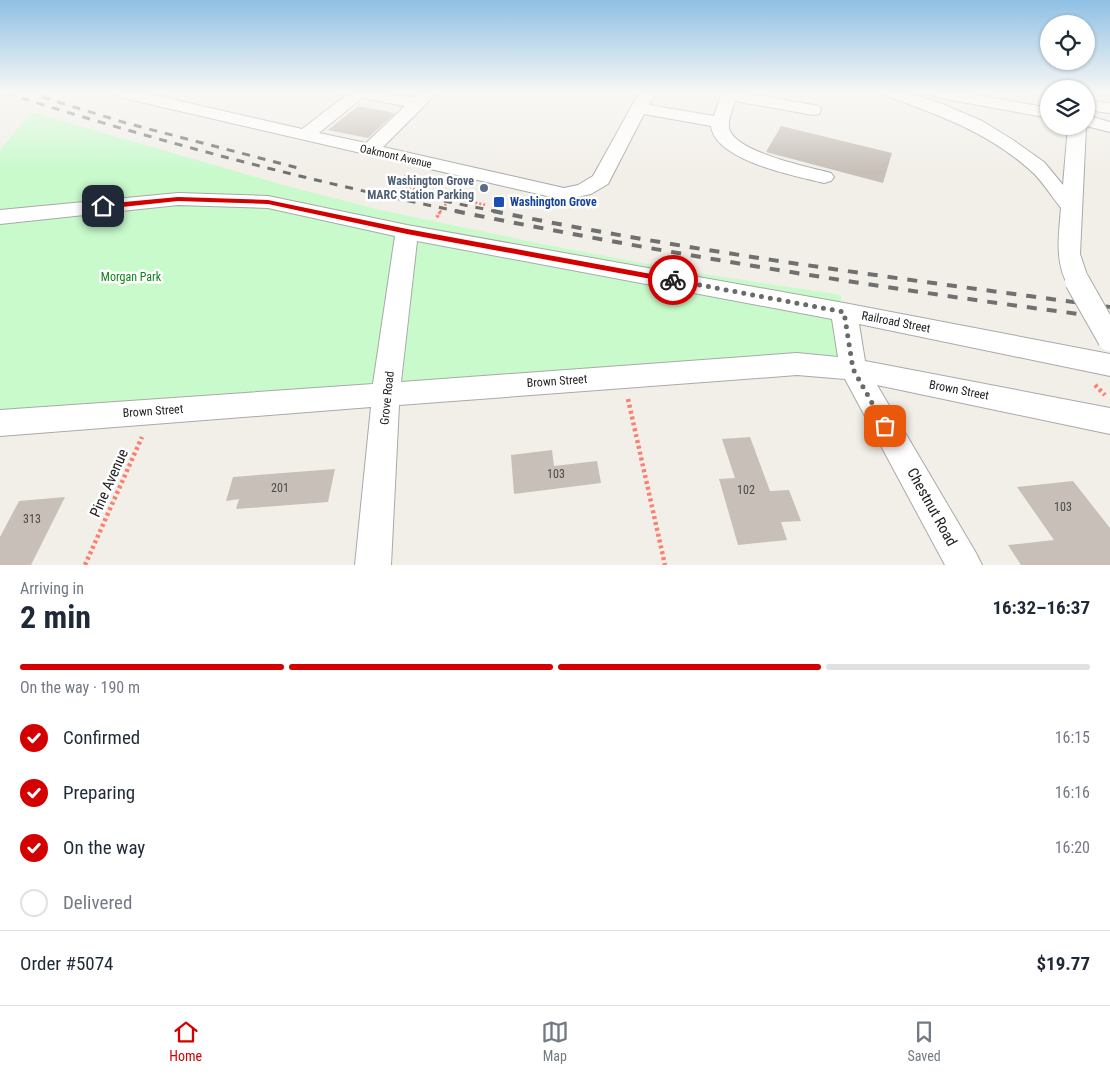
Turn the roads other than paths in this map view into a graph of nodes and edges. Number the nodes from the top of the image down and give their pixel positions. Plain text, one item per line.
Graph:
1 (238, 119) edge
2 (325, 119) edge
3 (402, 119) edge
4 (633, 119) edge
5 (710, 119) edge
6 (963, 119) edge
7 (720, 122) joint
8 (1095, 123) edge
9 (1110, 127) edge
10 (305, 135) junction
11 (1077, 135) edge
12 (369, 150) junction
13 (824, 177) dead end
14 (1073, 209) junction
15 (0, 218) edge
16 (407, 232) junction
17 (844, 312) junction
18 (1110, 339) edge
19 (1110, 365) edge
20 (853, 369) junction
21 (386, 393) junction
22 (1110, 420) edge
23 (0, 423) edge
24 (373, 565) edge
25 (964, 565) edge

1 - 10 street, Oakmont Avenue
2 - 10 street
3 - 12 street
4 - 12 street, Oakmont Avenue
5 - 7 street
6 - 14 street
7 - 13 street
8 - 9 street
10 - 12 street, Oakmont Avenue
11 - 14 street
14 - 18 street, bridge
15 - 16 street, Railroad Street
16 - 17 street, Railroad Street
16 - 21 street, Grove Road
17 - 19 street, Railroad Street
17 - 20 street, Chestnut Road
20 - 21 street, Brown Street
20 - 22 street, Brown Street
20 - 25 street, Chestnut Road
21 - 23 street, Brown Street
21 - 24 street, Grove Road

